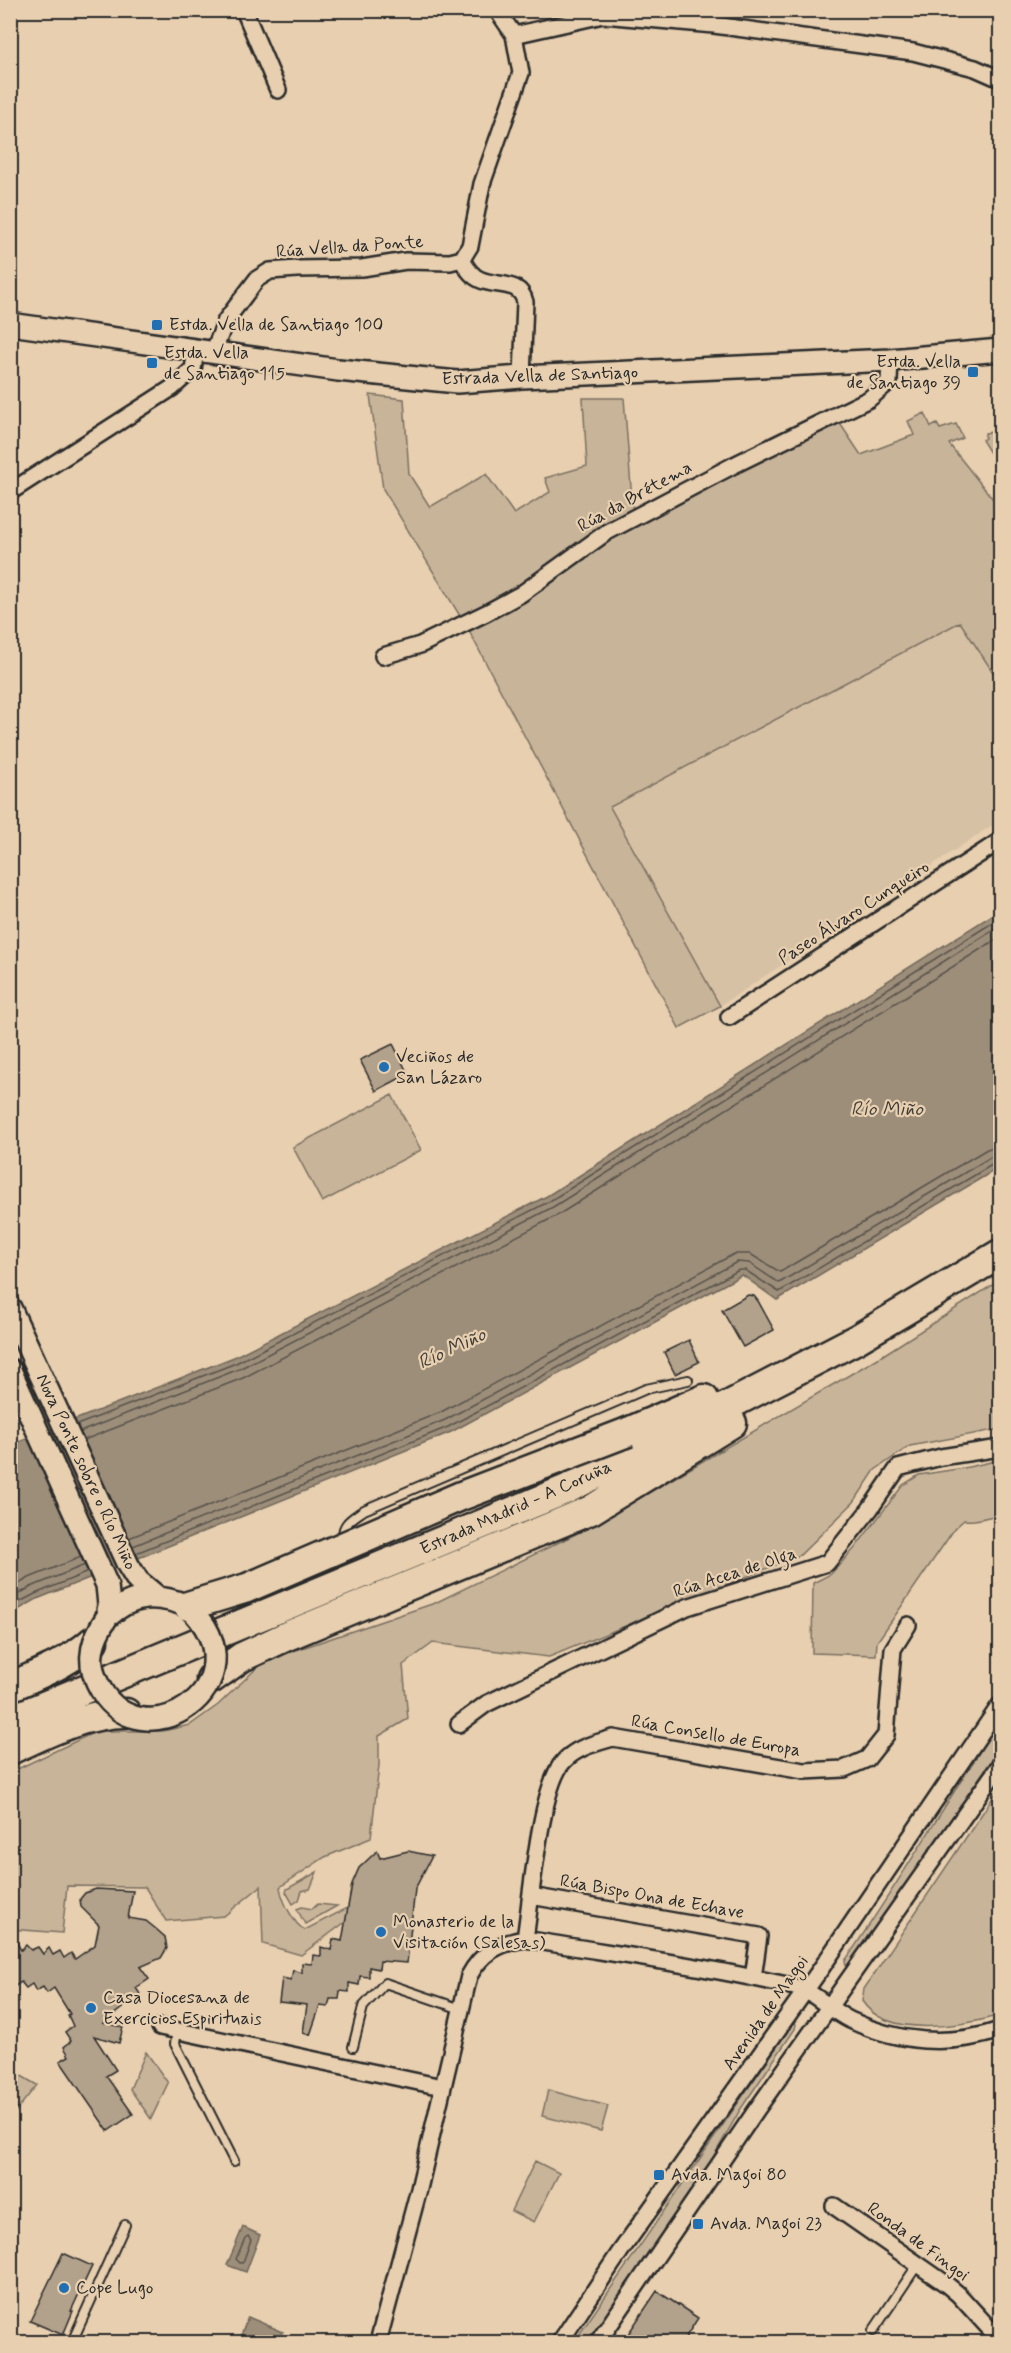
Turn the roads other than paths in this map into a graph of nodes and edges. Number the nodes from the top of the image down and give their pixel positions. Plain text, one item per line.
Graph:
1 (244, 10) edge
2 (497, 10) edge
3 (514, 35) junction
4 (1000, 79) edge
5 (278, 90) dead end
6 (462, 259) junction
7 (10, 324) edge
8 (1000, 350) edge
9 (205, 352) junction
10 (890, 360) junction
11 (522, 377) junction
12 (10, 492) edge
13 (383, 656) dead end
14 (1000, 841) edge
15 (729, 1017) dead end
16 (1000, 1254) edge
17 (1000, 1260) edge
18 (940, 1290) junction
19 (10, 1308) edge
20 (10, 1370) edge
21 (688, 1380) dead end
22 (1000, 1448) edge
23 (352, 1567) junction
24 (156, 1596) junction
25 (188, 1606) junction
26 (908, 1625) dead end
27 (100, 1629) junction
28 (211, 1679) junction
29 (10, 1687) edge
30 (1000, 1705) edge
31 (126, 1713) junction
32 (10, 1720) edge
33 (459, 1724) dead end
34 (10, 1750) edge
35 (1000, 1765) edge
36 (531, 1896) junction
37 (525, 1939) junction
38 (753, 1978) junction
39 (806, 1991) junction
40 (830, 2007) junction
41 (461, 2009) junction
42 (160, 2027) dead end
43 (177, 2030) junction
44 (1000, 2030) edge
45 (353, 2047) dead end
46 (442, 2087) junction
47 (234, 2162) dead end
48 (834, 2206) dead end
49 (126, 2225) dead end
50 (918, 2264) junction
51 (873, 2331) dead end
52 (1000, 2338) edge
53 (72, 2343) edge
54 (378, 2343) edge
55 (560, 2343) edge
56 (598, 2343) edge

1 - 5 street
2 - 3 street
3 - 4 street
3 - 6 street
6 - 9 street, Rúa Vella da Ponte
6 - 11 street
7 - 9 street, Estrada Vella de Santiago
8 - 10 street, Estrada Vella de Santiago
9 - 11 street, Estrada Vella de Santiago
9 - 12 street, Rúa Vella da Ponte
10 - 11 street, Estrada Vella de Santiago
10 - 13 street, Rúa da Brétema
14 - 15 street, Paseo Álvaro Cunqueiro
16 - 18 highway, Estrada Madrid - A Coruña
17 - 28 highway
18 - 23 highway, Estrada Madrid - A Coruña
18 - 25 highway, bridge
19 - 24 street, Nova Ponte sobre o Río Miño
20 - 27 street, Nova Ponte sobre o Río Miño
21 - 23 lane
22 - 33 street, Rúa Acea de Olga
23 - 32 highway, Estrada Madrid - A Coruña
24 - 25 street
24 - 27 street
25 - 28 street, bridge
26 - 36 street, Rúa Consello de Europa
27 - 29 highway
27 - 31 street, bridge
28 - 31 street, bridge
30 - 39 street, Avenida de Magoi
31 - 34 highway
35 - 40 street
36 - 37 street, Rúa Consello de Europa
36 - 38 street, Rúa Bispo Ona de Echave
37 - 38 street
37 - 41 street
38 - 39 street
39 - 40 street
39 - 55 street, Avenida de Magoi
40 - 44 street
40 - 56 street
41 - 45 lane
41 - 46 street
42 - 43 street
43 - 46 street
43 - 47 lane
46 - 54 street
48 - 50 street, Ronda de Fingoi
49 - 53 lane
50 - 51 lane
50 - 52 street, Ronda de Fingoi

